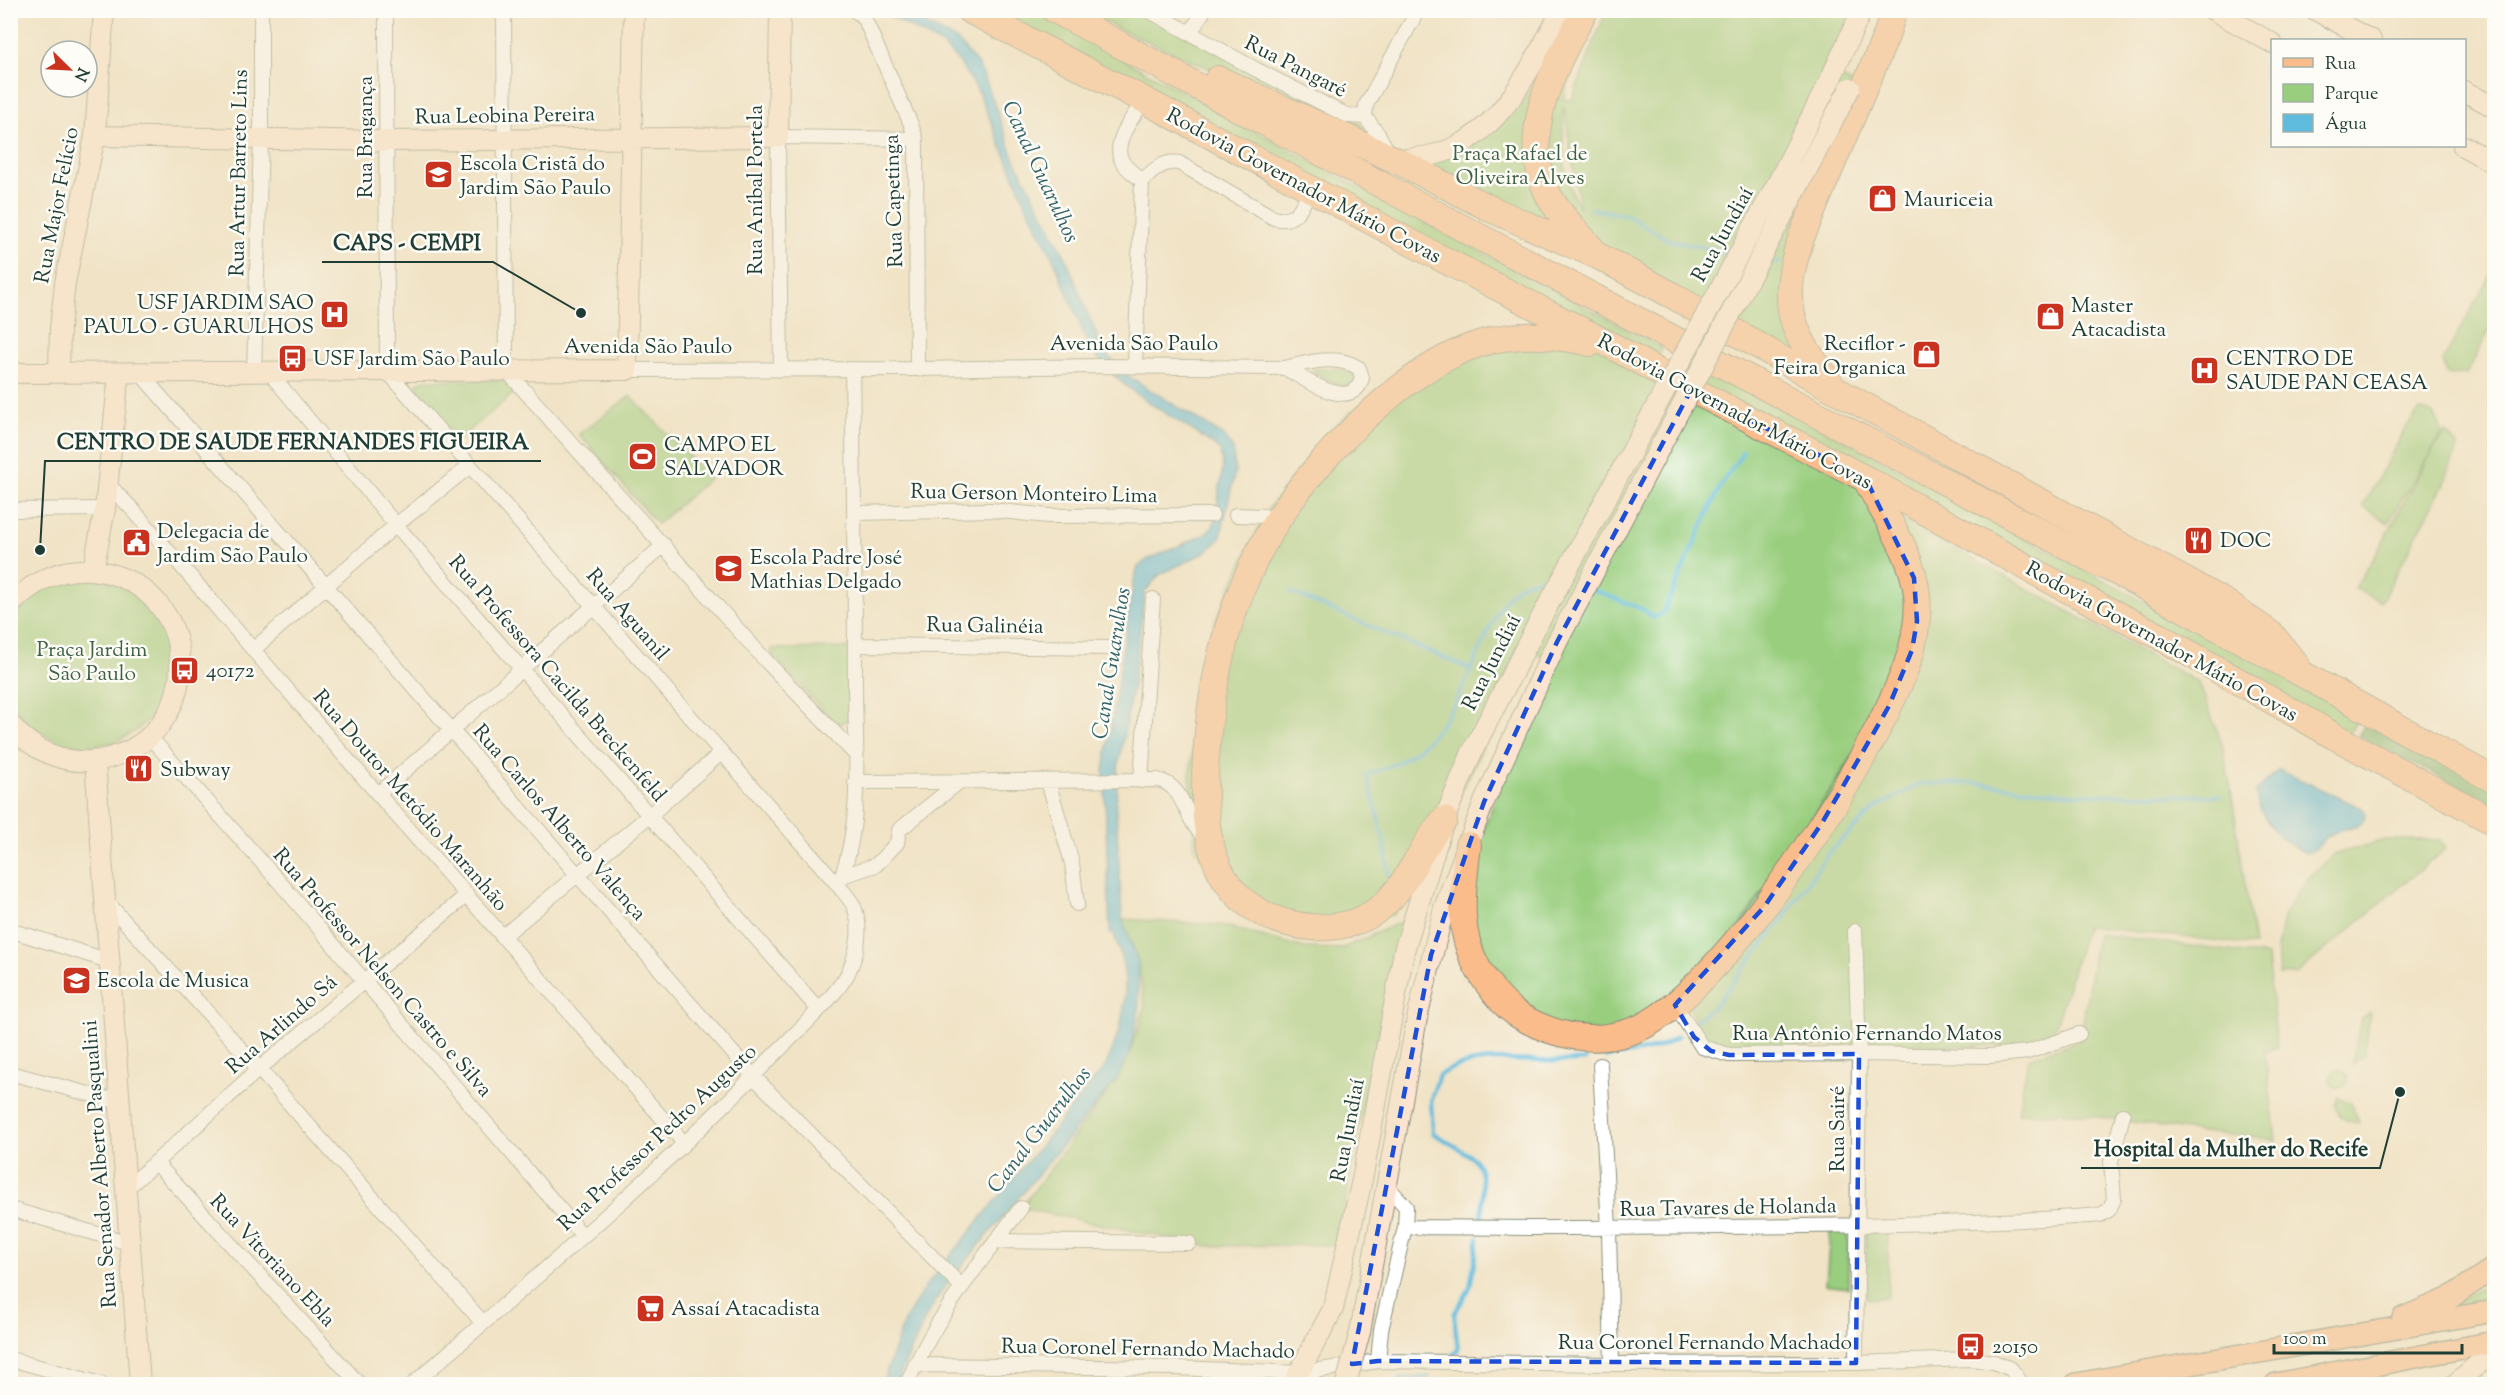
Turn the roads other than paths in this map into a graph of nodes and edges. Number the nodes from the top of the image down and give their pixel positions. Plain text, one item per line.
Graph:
1 (104, 10) edge
2 (261, 10) edge
3 (386, 10) edge
4 (504, 10) edge
5 (634, 10) edge
6 (780, 10) edge
7 (854, 10) edge
8 (969, 10) edge
9 (1148, 10) edge
10 (1204, 10) edge
11 (1418, 10) edge
12 (1563, 10) edge
13 (1585, 10) edge
14 (1862, 10) edge
15 (1893, 10) edge
16 (2213, 10) edge
17 (2315, 10) edge
18 (1060, 13) edge
19 (1190, 34) junction
20 (2369, 39) edge
21 (2271, 42) edge
22 (2466, 92) edge
23 (1144, 100) junction
24 (2494, 107) edge
25 (1365, 117) junction
26 (95, 136) junction
27 (261, 137) junction
28 (778, 137) junction
29 (506, 138) junction
30 (633, 138) junction
31 (916, 139) junction
32 (386, 141) junction
33 (2465, 147) edge
34 (1394, 159) junction
35 (2494, 163) edge
36 (1142, 181) junction
37 (1311, 190) junction
38 (1598, 256) junction
39 (1616, 348) junction
40 (1135, 366) junction
41 (1285, 368) junction
42 (781, 369) junction
43 (852, 369) junction
44 (917, 369) junction
45 (506, 370) junction
46 (627, 370) junction
47 (387, 371) junction
48 (262, 372) junction
49 (10, 373) edge
50 (59, 373) junction
51 (119, 373) junction
52 (140, 373) junction
53 (1838, 391) junction
54 (470, 466) junction
55 (1866, 479) junction
56 (108, 484) junction
57 (105, 509) junction
58 (10, 510) edge
59 (855, 513) junction
60 (1236, 515) dead end
61 (1212, 516) dead end
62 (1278, 519) junction
63 (396, 525) junction
64 (664, 545) junction
65 (93, 570) junction
66 (328, 586) junction
67 (1153, 599) dead end
68 (10, 605) edge
69 (594, 606) junction
70 (855, 645) junction
71 (1114, 648) dead end
72 (254, 649) junction
73 (523, 670) junction
74 (2312, 681) junction
75 (453, 730) junction
76 (13, 734) edge
77 (149, 736) junction
78 (2429, 746) junction
79 (721, 753) junction
80 (855, 754) junction
81 (95, 761) junction
82 (2494, 767) edge
83 (2494, 780) edge
84 (1048, 781) junction
85 (1141, 781) junction
86 (855, 782) junction
87 (959, 782) junction
88 (378, 794) junction
89 (650, 815) junction
90 (1444, 820) junction
91 (2491, 822) edge
92 (1208, 839) junction
93 (1468, 845) junction
94 (577, 874) junction
95 (840, 880) junction
96 (467, 895) junction
97 (105, 900) junction
98 (1077, 904) dead end
99 (10, 930) edge
100 (1855, 931) dead end
101 (502, 937) junction
102 (109, 961) junction
103 (362, 980) junction
104 (1675, 1005) junction
105 (819, 1009) junction
106 (2079, 1034) dead end
107 (1859, 1054) junction
108 (1600, 1065) dead end
109 (260, 1069) junction
110 (10, 1073) edge
111 (753, 1076) junction
112 (119, 1102) junction
113 (2123, 1115) dead end
114 (684, 1143) junction
115 (156, 1163) junction
116 (1387, 1186) junction
117 (126, 1189) junction
118 (1021, 1208) dead end
119 (10, 1209) edge
120 (1858, 1226) junction
121 (1406, 1227) junction
122 (1609, 1229) junction
123 (583, 1236) junction
124 (996, 1241) junction
125 (129, 1243) junction
126 (1189, 1244) dead end
127 (2494, 1268) edge
128 (958, 1284) junction
129 (2490, 1312) edge
130 (483, 1323) junction
131 (2356, 1334) junction
132 (2494, 1342) edge
133 (2494, 1354) edge
134 (10, 1359) edge
135 (1378, 1361) junction
136 (1856, 1363) junction
137 (1612, 1364) junction
138 (915, 1365) junction
139 (1297, 1379) edge
140 (2461, 1383) edge
141 (101, 1384) edge
142 (140, 1384) edge
143 (359, 1384) edge
144 (413, 1384) edge
145 (907, 1384) edge
146 (1346, 1384) edge
147 (2022, 1384) edge
148 (2076, 1384) edge
149 (2276, 1384) edge

1 - 26 main road, Rua Major Felício
2 - 27 street, Rua Artur Barreto Lins
3 - 32 street, Rua Bragança
4 - 29 street
5 - 30 main road
6 - 28 main road, Rua Aníbal Portela
7 - 31 street, Rua Capetinga
8 - 23 highway, Rodovia Governador Mário Covas
9 - 19 street, Rua Pangaré
10 - 19 street
11 - 25 street
12 - 34 main road
13 - 38 highway
14 - 90 main road, Rua Jundiaí, bridge
15 - 53 highway
15 - 93 main road, Rua Jundiaí, bridge
16 - 21 main road
17 - 20 main road
18 - 34 highway
18 - 74 highway, Rodovia Governador Mário Covas
19 - 25 street, Rua Pangaré
22 - 24 main road
23 - 36 street
23 - 37 highway, Rodovia Governador Mário Covas
25 - 34 street
26 - 27 main road, Rua Leobina Pereira
26 - 50 main road, Rua Major Felício
27 - 32 main road, Rua Leobina Pereira
27 - 48 street, Rua Artur Barreto Lins
28 - 30 main road, Rua Leobina Pereira
28 - 31 street, Rua Leobina Pereira
28 - 42 street, Rua Aníbal Portela
29 - 30 main road, Rua Leobina Pereira
29 - 32 main road, Rua Leobina Pereira
29 - 45 street
30 - 46 main road
31 - 44 street, Rua Capetinga
32 - 47 street, Rua Bragança
33 - 35 main road
34 - 38 highway
36 - 37 street
36 - 40 street
37 - 39 highway, Rodovia Governador Mário Covas
38 - 53 highway
39 - 55 highway, Rodovia Governador Mário Covas
39 - 62 highway
40 - 41 street, Avenida São Paulo
40 - 44 street, Avenida São Paulo
41 - 41 street, Avenida São Paulo
42 - 43 street, Avenida São Paulo
42 - 46 street, Avenida São Paulo
43 - 44 street, Avenida São Paulo
43 - 59 street
45 - 46 main road, Avenida São Paulo
45 - 47 main road, Avenida São Paulo
45 - 64 street
47 - 48 main road, Avenida São Paulo
47 - 54 street, Rua Aguanil
48 - 52 main road, Avenida São Paulo
48 - 63 street, Rua Professora Cacilda Breckenfeld
49 - 50 main road, Avenida São Paulo
50 - 51 main road, Avenida São Paulo
51 - 52 main road, Avenida São Paulo
51 - 56 main road
52 - 66 street, Rua Carlos Alberto Valença
53 - 74 highway
54 - 63 street
54 - 69 street, Rua Aguanil
55 - 91 highway, Rodovia Governador Mário Covas
55 - 104 highway
56 - 57 main road
56 - 72 street, Rua Doutor Metódio Maranhão
57 - 58 street
57 - 65 main road
59 - 61 street, Rua Gerson Monteiro Lima
59 - 70 street
60 - 62 street
62 - 92 highway
63 - 66 street
63 - 73 street, Rua Professora Cacilda Breckenfeld
64 - 69 street
64 - 80 street
65 - 68 main road
65 - 77 main road
66 - 72 street
66 - 75 street, Rua Carlos Alberto Valença
67 - 85 street
69 - 73 street
69 - 79 street, Rua Aguanil
70 - 71 street, Rua Galinéia
70 - 80 street
72 - 88 street, Rua Doutor Metódio Maranhão
73 - 75 street
73 - 89 street, Rua Professora Cacilda Breckenfeld
74 - 78 highway, Rodovia Governador Mário Covas
75 - 88 street
75 - 94 street, Rua Carlos Alberto Valença
76 - 81 main road
77 - 81 main road
77 - 103 street, Rua Professor Nelson Castro e Silva
78 - 82 highway
78 - 83 highway, Rodovia Governador Mário Covas
79 - 89 street
79 - 95 street, Rua Aguanil
80 - 86 street
81 - 97 main road, Rua Senador Alberto Pasqualini
84 - 85 street
84 - 87 street
84 - 98 street
85 - 92 street
86 - 87 street
86 - 95 street
87 - 95 street
88 - 96 street, Rua Doutor Metódio Maranhão
89 - 94 street
89 - 105 street, Rua Professora Cacilda Breckenfeld
90 - 92 highway
90 - 139 main road, Rua Jundiaí
93 - 104 highway
93 - 116 main road, Rua Jundiaí
94 - 101 street
94 - 111 street, Rua Carlos Alberto Valença
95 - 105 street, Rua Professor Pedro Augusto
96 - 101 street, Rua Doutor Metódio Maranhão
96 - 103 street, Rua Arlindo Sá
97 - 102 main road, Rua Senador Alberto Pasqualini
97 - 109 street
99 - 102 street
100 - 107 street, Rua Sairé
101 - 114 street, Rua Doutor Metódio Maranhão
102 - 112 main road, Rua Senador Alberto Pasqualini
103 - 109 street, Rua Arlindo Sá
103 - 123 street, Rua Professor Nelson Castro e Silva
104 - 107 street, Rua Antônio Fernando Matos
105 - 111 street, Rua Professor Pedro Augusto
106 - 107 street, Rua Antônio Fernando Matos
107 - 120 street, Rua Sairé
108 - 122 street
109 - 115 street, Rua Arlindo Sá
109 - 130 street
110 - 112 street
111 - 114 street, Rua Professor Pedro Augusto
111 - 128 street, Rua Carlos Alberto Valença
112 - 117 main road, Rua Senador Alberto Pasqualini
113 - 120 street, Rua Tavares de Holanda
114 - 123 street, Rua Professor Pedro Augusto
115 - 117 street, Rua Arlindo Sá
115 - 143 street, Rua Vitoriano Ebla
116 - 121 street
116 - 146 main road, Rua Jundiaí, bridge
117 - 125 main road, Rua Senador Alberto Pasqualini
118 - 124 street
119 - 125 street
120 - 122 street, Rua Tavares de Holanda
120 - 136 street, Rua Sairé
121 - 122 street, Rua Tavares de Holanda
121 - 135 street
122 - 137 street
123 - 130 street, Rua Professor Pedro Augusto
124 - 126 street
124 - 128 street
125 - 142 main road, Rua Senador Alberto Pasqualini
127 - 131 main road
128 - 138 street
129 - 131 main road
130 - 144 street, Rua Professor Pedro Augusto
131 - 148 main road
132 - 149 main road
133 - 140 main road
134 - 141 street
135 - 137 street, Rua Coronel Fernando Machado
135 - 139 street, Rua Coronel Fernando Machado
136 - 137 street, Rua Coronel Fernando Machado
136 - 147 street, Rua Coronel Fernando Machado
138 - 139 street, Rua Coronel Fernando Machado
138 - 145 street

